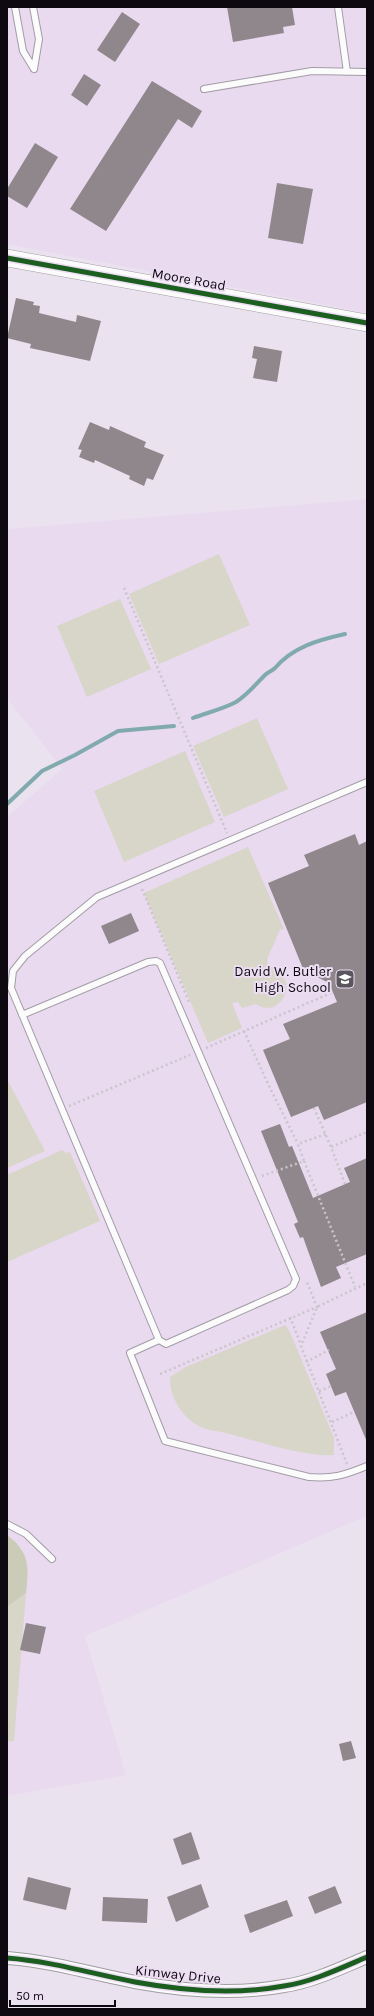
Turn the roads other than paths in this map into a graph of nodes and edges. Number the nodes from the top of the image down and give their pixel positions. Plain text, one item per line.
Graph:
1 (15, 7) edge
2 (34, 7) edge
3 (338, 7) edge
4 (347, 72) junction
5 (367, 72) edge
6 (204, 89) dead end
7 (7, 258) edge
8 (367, 323) edge
9 (367, 782) edge
10 (9, 981) edge
11 (22, 1015) junction
12 (159, 1340) junction
13 (367, 1466) edge
14 (7, 1524) edge
15 (52, 1559) dead end
16 (367, 1957) edge
17 (7, 1958) edge

1 - 2 lane
3 - 4 lane
4 - 5 lane
4 - 6 lane
7 - 8 street, Moore Road
9 - 10 lane
10 - 11 lane
11 - 12 lane
11 - 12 lane
12 - 13 lane
14 - 15 lane
16 - 17 street, Kimway Drive

